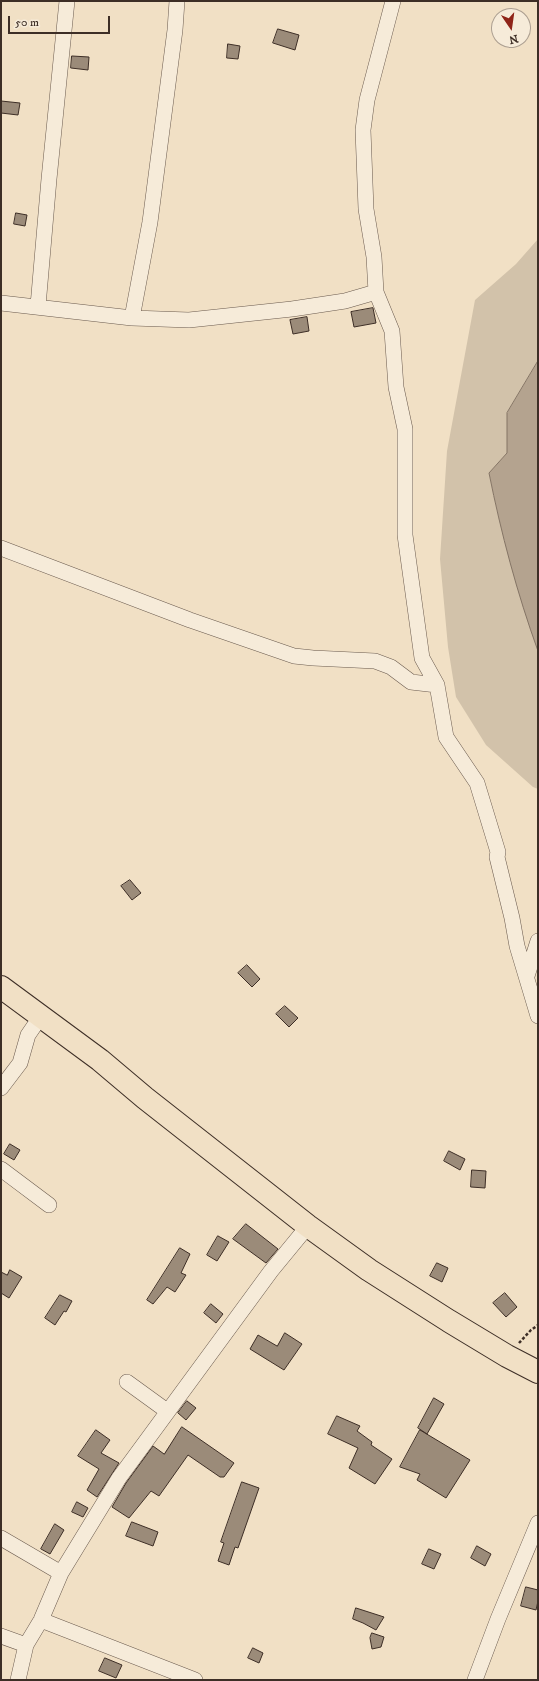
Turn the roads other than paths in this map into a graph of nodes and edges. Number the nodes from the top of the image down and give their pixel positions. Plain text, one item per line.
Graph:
1 (67, 1) edge
2 (177, 1) edge
3 (393, 1) edge
4 (376, 292) junction
5 (1, 303) edge
6 (38, 306) junction
7 (132, 318) junction
8 (1, 548) edge
9 (436, 685) junction
10 (538, 941) edge
11 (527, 976) junction
12 (1, 987) edge
13 (41, 1016) junction
14 (538, 1016) edge
15 (1, 1088) edge
16 (1, 1169) edge
17 (49, 1205) dead end
18 (308, 1226) junction
19 (538, 1372) edge
20 (127, 1382) dead end
21 (167, 1411) junction
22 (538, 1523) edge
23 (1, 1538) edge
24 (61, 1572) junction
25 (41, 1620) junction
26 (1, 1636) edge
27 (26, 1645) junction
28 (18, 1680) edge
29 (195, 1680) edge
30 (475, 1680) edge

1 - 6 street
2 - 7 street
3 - 4 street
4 - 7 street
4 - 9 street
5 - 6 street
6 - 7 street
8 - 9 street
9 - 11 street
10 - 11 street
11 - 14 street
12 - 13 highway
13 - 15 street
13 - 18 highway
16 - 17 street
18 - 19 highway
18 - 21 street
20 - 21 street
21 - 24 street
22 - 30 street
23 - 24 street
24 - 25 street
25 - 27 street
25 - 29 street
26 - 27 street
27 - 28 street

